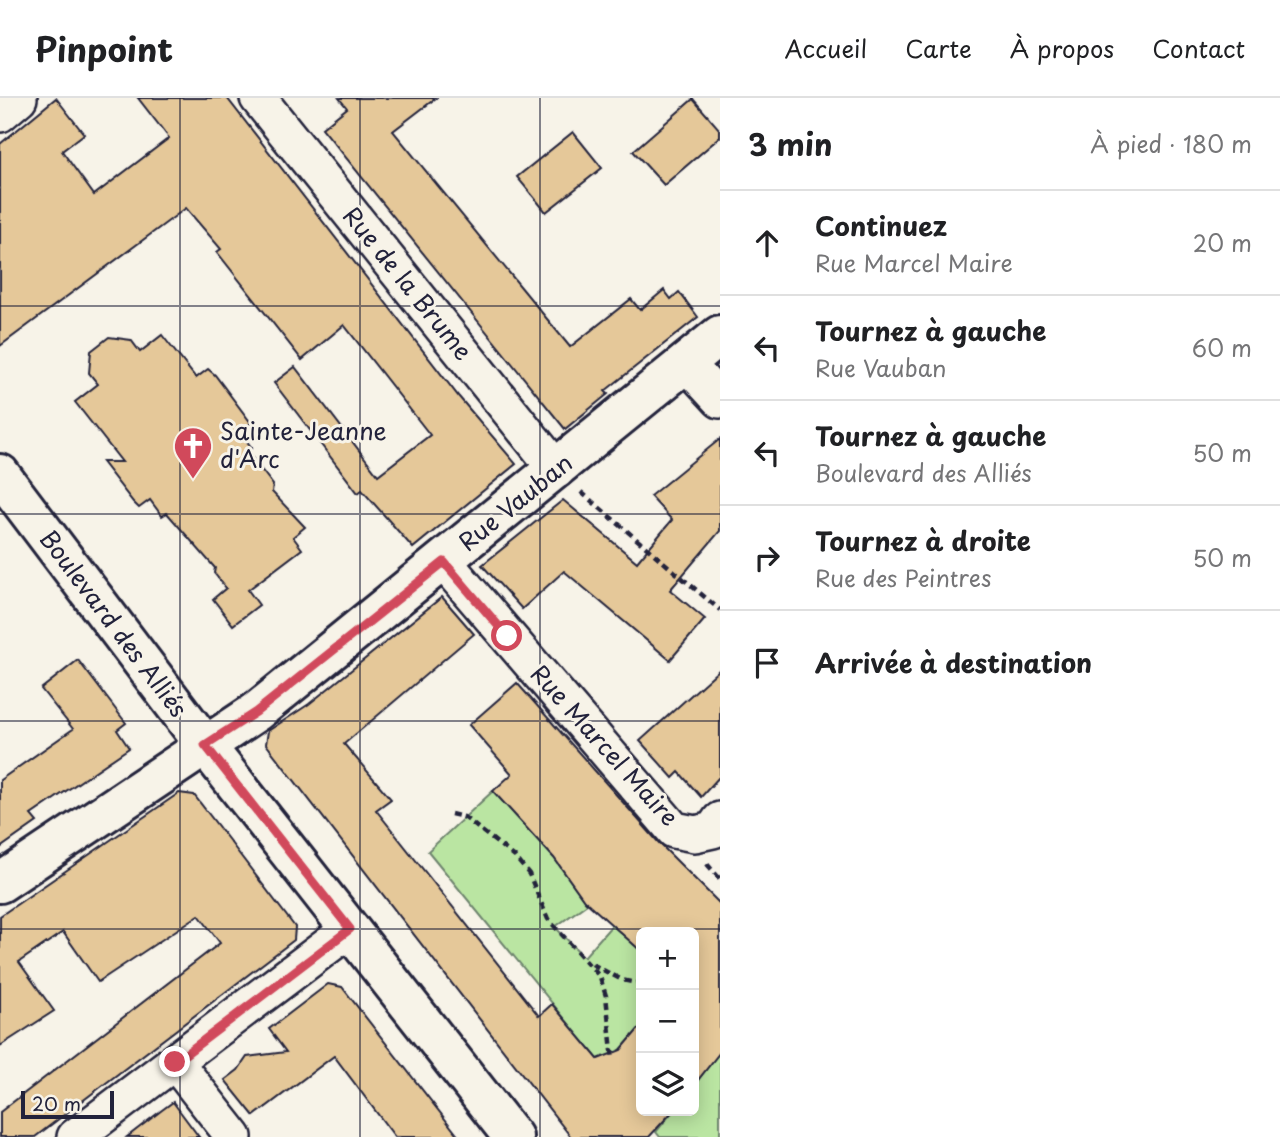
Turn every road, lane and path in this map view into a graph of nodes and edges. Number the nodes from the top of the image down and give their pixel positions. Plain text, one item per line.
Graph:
1 (19, 98) edge
2 (258, 98) edge
3 (0, 114) edge
4 (720, 335) edge
5 (685, 362) junction
6 (720, 400) edge
7 (557, 470) junction
8 (0, 474) edge
9 (444, 562) junction
10 (720, 610) edge
11 (205, 745) junction
12 (451, 814) dead end
13 (720, 820) edge
14 (0, 883) edge
15 (350, 929) junction
16 (588, 962) junction
17 (636, 983) edge
18 (613, 1060) dead end
19 (175, 1062) junction
20 (75, 1137) edge
21 (234, 1137) edge
22 (513, 1137) edge

1 - 3 street
2 - 7 street, Rue de la Brume
4 - 5 main road, Rue Vauban
5 - 6 street
5 - 7 main road, Rue Vauban
7 - 9 main road, Rue Vauban
7 - 10 path
8 - 11 main road, Boulevard des Alliés
9 - 11 main road, Rue Vauban
9 - 13 street, Rue Marcel Maire
11 - 14 main road, Rue Vauban
11 - 15 main road, Boulevard des Alliés
12 - 16 path
15 - 19 street
15 - 22 main road, Boulevard des Alliés
16 - 17 path
16 - 18 path
19 - 20 street
19 - 21 street

